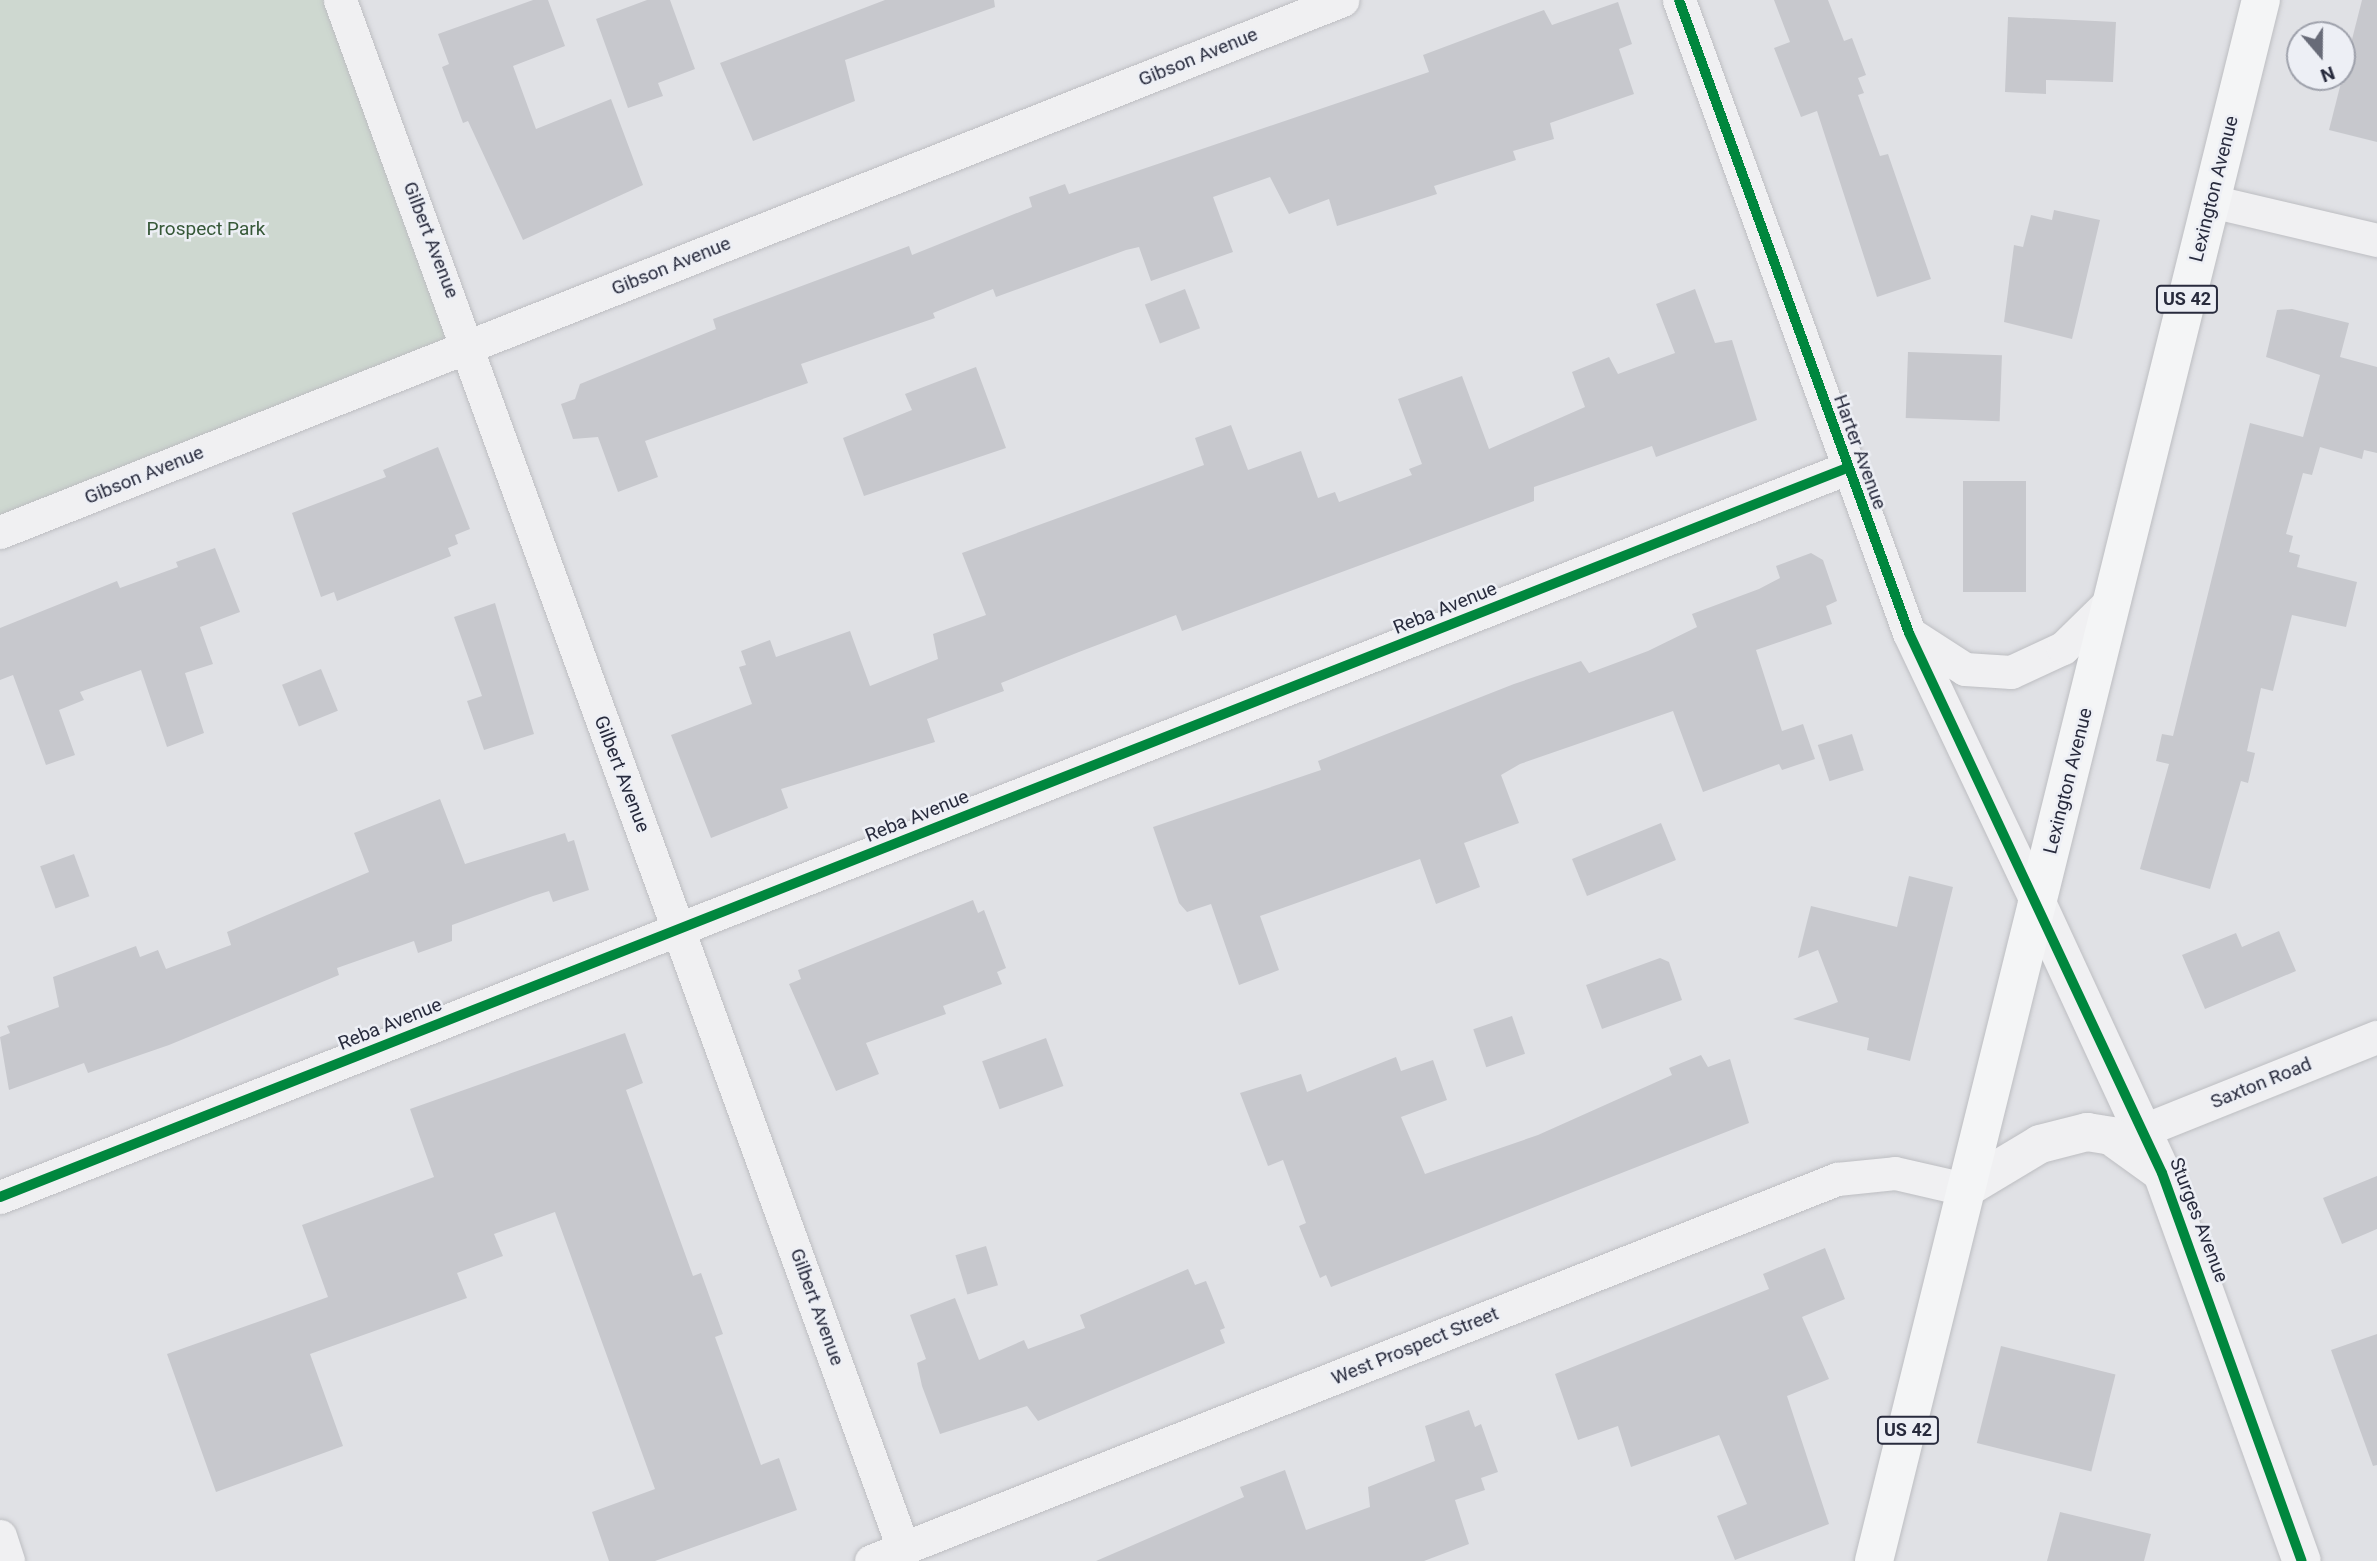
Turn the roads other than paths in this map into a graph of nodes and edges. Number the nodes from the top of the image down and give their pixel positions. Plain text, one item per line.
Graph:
1 (340, 0) edge
2 (1342, 0) edge
3 (1679, 0) edge
4 (2261, 0) edge
5 (2211, 201) junction
6 (2377, 240) edge
7 (471, 346) junction
8 (1847, 468) junction
9 (0, 532) edge
10 (2114, 598) junction
11 (1909, 633) junction
12 (2037, 903) junction
13 (681, 928) junction
14 (2377, 1037) edge
15 (2144, 1130) junction
16 (2162, 1173) junction
17 (1965, 1189) junction
18 (0, 1197) edge
19 (0, 1536) edge
20 (903, 1548) junction
21 (8, 1561) edge
22 (871, 1561) edge
23 (1874, 1561) edge
24 (2302, 1561) edge

1 - 7 street, Gilbert Avenue
2 - 7 street, Gibson Avenue
3 - 8 street, Harter Avenue
4 - 5 main road, Lexington Avenue / US 42
5 - 6 street
5 - 10 main road, Lexington Avenue / US 42
7 - 9 street, Gibson Avenue
7 - 13 street, Gilbert Avenue
8 - 11 street, Harter Avenue
8 - 13 street, Reba Avenue
10 - 11 street
10 - 12 main road, Lexington Avenue / US 42
11 - 12 street, Harter Avenue
12 - 15 street, Sturges Avenue
12 - 17 main road, Lexington Avenue / US 42
13 - 18 street, Reba Avenue
13 - 20 street, Gilbert Avenue
14 - 15 street, Saxton Road
15 - 16 street, Sturges Avenue
16 - 17 street
16 - 24 street, Sturges Avenue
17 - 20 street, West Prospect Street
17 - 23 main road, Lexington Avenue / US 42
19 - 21 street
20 - 22 street, West Prospect Street

